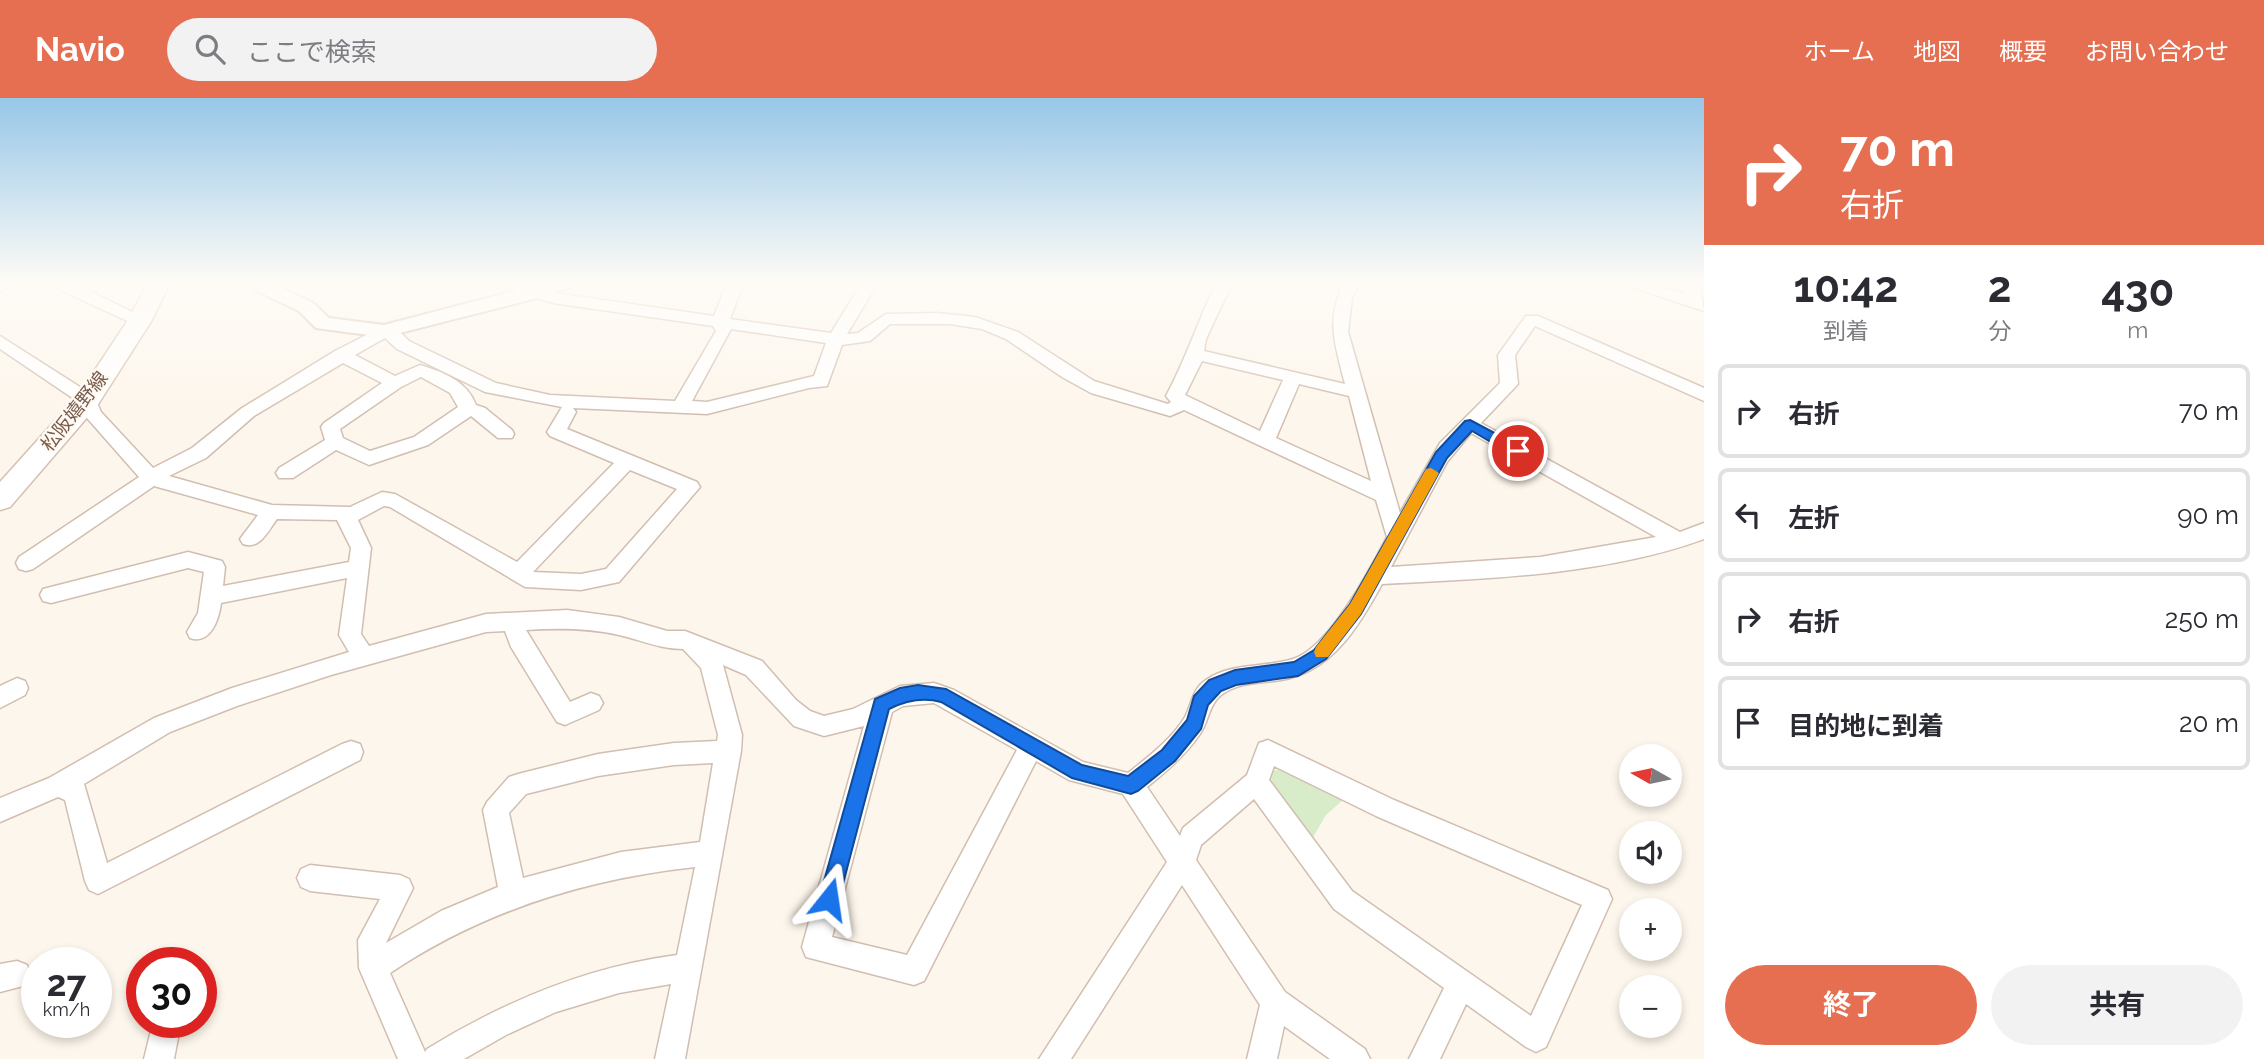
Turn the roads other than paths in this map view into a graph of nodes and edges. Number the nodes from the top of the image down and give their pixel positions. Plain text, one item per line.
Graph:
1 (135, 326) edge
2 (339, 326) edge
3 (404, 326) edge
4 (721, 326) edge
5 (741, 326) edge
6 (844, 326) edge
7 (879, 326) edge
8 (991, 326) edge
9 (1204, 326) edge
10 (1341, 326) edge
11 (1527, 326) edge
12 (1547, 326) edge
13 (384, 331) junction
14 (836, 339) junction
15 (0, 341) edge
16 (1196, 354) junction
17 (341, 355) junction
18 (1293, 377) junction
19 (396, 383) junction
20 (1357, 392) junction
21 (1704, 395) edge
22 (88, 400) junction
23 (1183, 402) junction
24 (680, 407) junction
25 (468, 409) junction
26 (567, 412) dead end
27 (1470, 425) junction
28 (505, 434) dead end
29 (1266, 439) junction
30 (335, 442) junction
31 (627, 461) junction
32 (286, 473) dead end
33 (151, 478) junction
34 (1386, 496) junction
35 (0, 500) edge
36 (272, 512) junction
37 (346, 518) junction
38 (1704, 531) edge
39 (1396, 536) junction
40 (250, 539) dead end
41 (1678, 540) junction
42 (26, 563) dead end
43 (357, 568) junction
44 (519, 573) junction
45 (1376, 576) junction
46 (51, 595) dead end
47 (211, 597) junction
48 (513, 622) junction
49 (198, 632) dead end
50 (685, 640) junction
51 (364, 657) junction
52 (592, 703) dead end
53 (882, 704) junction
54 (1031, 747) junction
55 (729, 751) junction
56 (351, 752) dead end
57 (1256, 782) junction
58 (1131, 785) junction
59 (58, 786) junction
60 (0, 810) edge
61 (711, 853) junction
62 (1182, 861) junction
63 (310, 878) dead end
64 (513, 893) junction
65 (373, 968) junction
66 (686, 968) junction
67 (1461, 984) junction
68 (1275, 1002) junction
69 (164, 1038) edge
70 (1345, 1056) edge
71 (159, 1059) edge
72 (413, 1059) edge
73 (437, 1059) edge
74 (670, 1059) edge
75 (1054, 1059) edge
76 (1262, 1059) edge
77 (1424, 1059) edge

1 - 22 main road, 松阪嬉野線
2 - 13 street
3 - 13 street
4 - 24 street
5 - 14 street
6 - 14 street
7 - 14 street
8 - 23 street
9 - 16 street
10 - 20 street
11 - 27 street
12 - 21 street
13 - 17 street
13 - 24 street
14 - 24 street
15 - 22 street
16 - 18 street
16 - 23 street
17 - 19 street
17 - 33 street
18 - 20 street
18 - 29 street
19 - 25 street
19 - 30 street
20 - 34 street
22 - 33 street
22 - 35 main road, 松阪嬉野線
23 - 29 street
25 - 28 street
25 - 30 street
26 - 31 street
27 - 39 street
27 - 41 street
29 - 34 street
30 - 32 street
31 - 44 street
31 - 44 street
33 - 36 street
33 - 42 street
34 - 39 street
36 - 37 street
36 - 40 street
37 - 43 street
37 - 44 street
38 - 41 street
39 - 45 street
41 - 45 street
43 - 47 street
43 - 51 street
45 - 58 street
46 - 47 street
47 - 49 street
48 - 50 street
48 - 51 street
48 - 52 street
50 - 53 street
50 - 55 street
51 - 59 street
53 - 54 street
53 - 54 street
54 - 58 street
55 - 61 street
55 - 64 street
56 - 59 street
57 - 62 street
57 - 67 street
57 - 67 street
58 - 62 street
59 - 60 street
61 - 64 street
61 - 66 street
62 - 68 street
62 - 75 street
63 - 65 street
64 - 65 street
65 - 72 street
66 - 73 street
66 - 74 street
67 - 77 street
68 - 70 street
68 - 76 street
69 - 71 street

